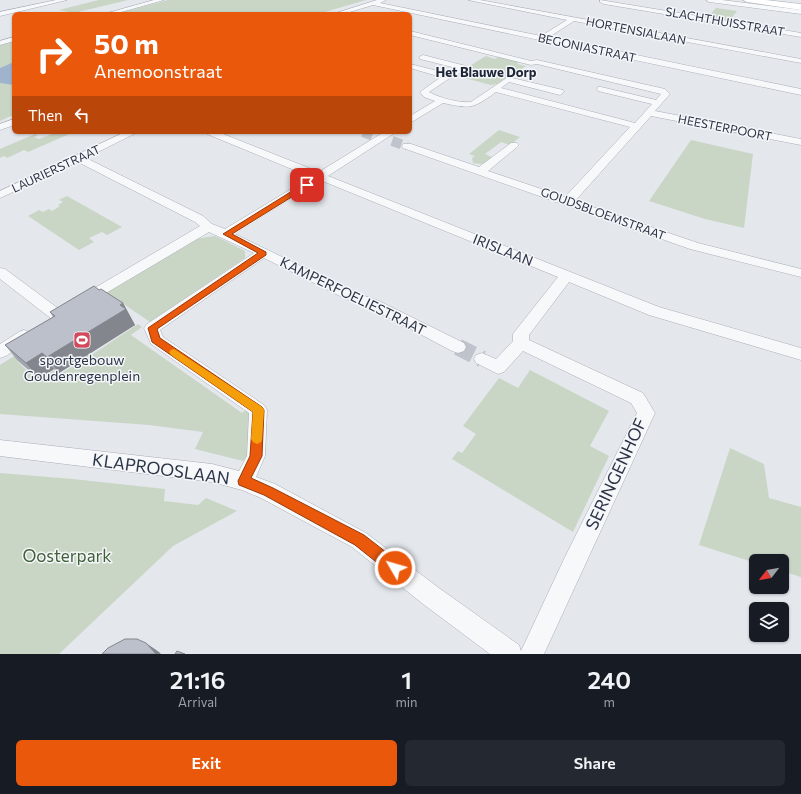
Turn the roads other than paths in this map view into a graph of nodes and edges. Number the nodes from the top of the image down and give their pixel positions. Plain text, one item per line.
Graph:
1 (64, 0) edge
2 (161, 0) edge
3 (384, 0) edge
4 (471, 0) edge
5 (604, 0) edge
6 (709, 0) edge
7 (746, 0) edge
8 (373, 3) junction
9 (801, 7) edge
10 (115, 12) edge
11 (345, 12) edge
12 (801, 12) edge
13 (1, 14) edge
14 (12, 17) edge
15 (573, 19) junction
16 (412, 33) edge
17 (801, 35) edge
18 (542, 38) junction
19 (12, 40) edge
20 (0, 43) edge
21 (423, 58) dead end
22 (801, 61) edge
23 (412, 67) edge
24 (447, 76) junction
25 (495, 89) junction
26 (601, 89) dead end
27 (560, 92) dead end
28 (801, 92) edge
29 (442, 100) junction
30 (654, 108) junction
31 (412, 119) edge
32 (12, 123) edge
33 (0, 127) edge
34 (633, 130) junction
35 (129, 134) edge
36 (215, 134) edge
37 (801, 134) edge
38 (392, 137) tunnel mouth
39 (801, 142) edge
40 (514, 145) dead end
41 (407, 146) tunnel mouth
42 (78, 158) junction
43 (481, 171) junction
44 (321, 176) junction
45 (0, 195) edge
46 (568, 201) junction
47 (208, 227) junction
48 (226, 234) junction
49 (263, 253) junction
50 (0, 272) edge
51 (801, 273) edge
52 (566, 276) junction
53 (58, 316) junction
54 (521, 343) junction
55 (458, 347) tunnel mouth
56 (0, 352) edge
57 (801, 354) edge
58 (490, 363) dead end
59 (0, 448) edge
60 (244, 481) junction
61 (510, 654) edge
62 (532, 654) edge

1 - 13 street
2 - 10 street
3 - 8 street
4 - 15 street, HORTENSIALAAN
5 - 17 street, SLACHTHUISSTRAAT
6 - 12 street, SLACHTHUISSTRAAT
7 - 9 main road
8 - 11 street
8 - 18 street, BEGONIASTRAAT
13 - 14 street
15 - 18 street
15 - 22 street, HORTENSIALAAN
16 - 30 street
18 - 28 street, BEGONIASTRAAT
19 - 20 street
21 - 24 street
23 - 24 street
24 - 29 street
25 - 27 street
25 - 29 street
25 - 34 street
26 - 30 street, HEESTERPOORT
29 - 31 street
30 - 34 street
30 - 37 street, HEESTERPOORT
30 - 39 street, HEESTERPOORT
32 - 33 street
34 - 46 street
35 - 42 street, LAURIERSTRAAT
36 - 44 street, IRISLAAN
38 - 44 street
40 - 43 street
41 - 43 street, GOUDSBLOEMSTRAAT
42 - 45 street, LAURIERSTRAAT
42 - 47 street, KAMPERFOELIESTRAAT
43 - 46 street, GOUDSBLOEMSTRAAT
44 - 48 street
44 - 52 street, IRISLAAN
46 - 51 street, GOUDSBLOEMSTRAAT
47 - 48 street, KAMPERFOELIESTRAAT
47 - 53 street
48 - 49 street, KAMPERFOELIESTRAAT
49 - 55 street, KAMPERFOELIESTRAAT
49 - 60 street
50 - 53 street
52 - 54 street
52 - 57 street, IRISLAAN
53 - 56 street
54 - 58 street
54 - 62 street, SERINGENHOF
59 - 60 street, KLAPROOSLAAN
60 - 61 street, KLAPROOSLAAN

